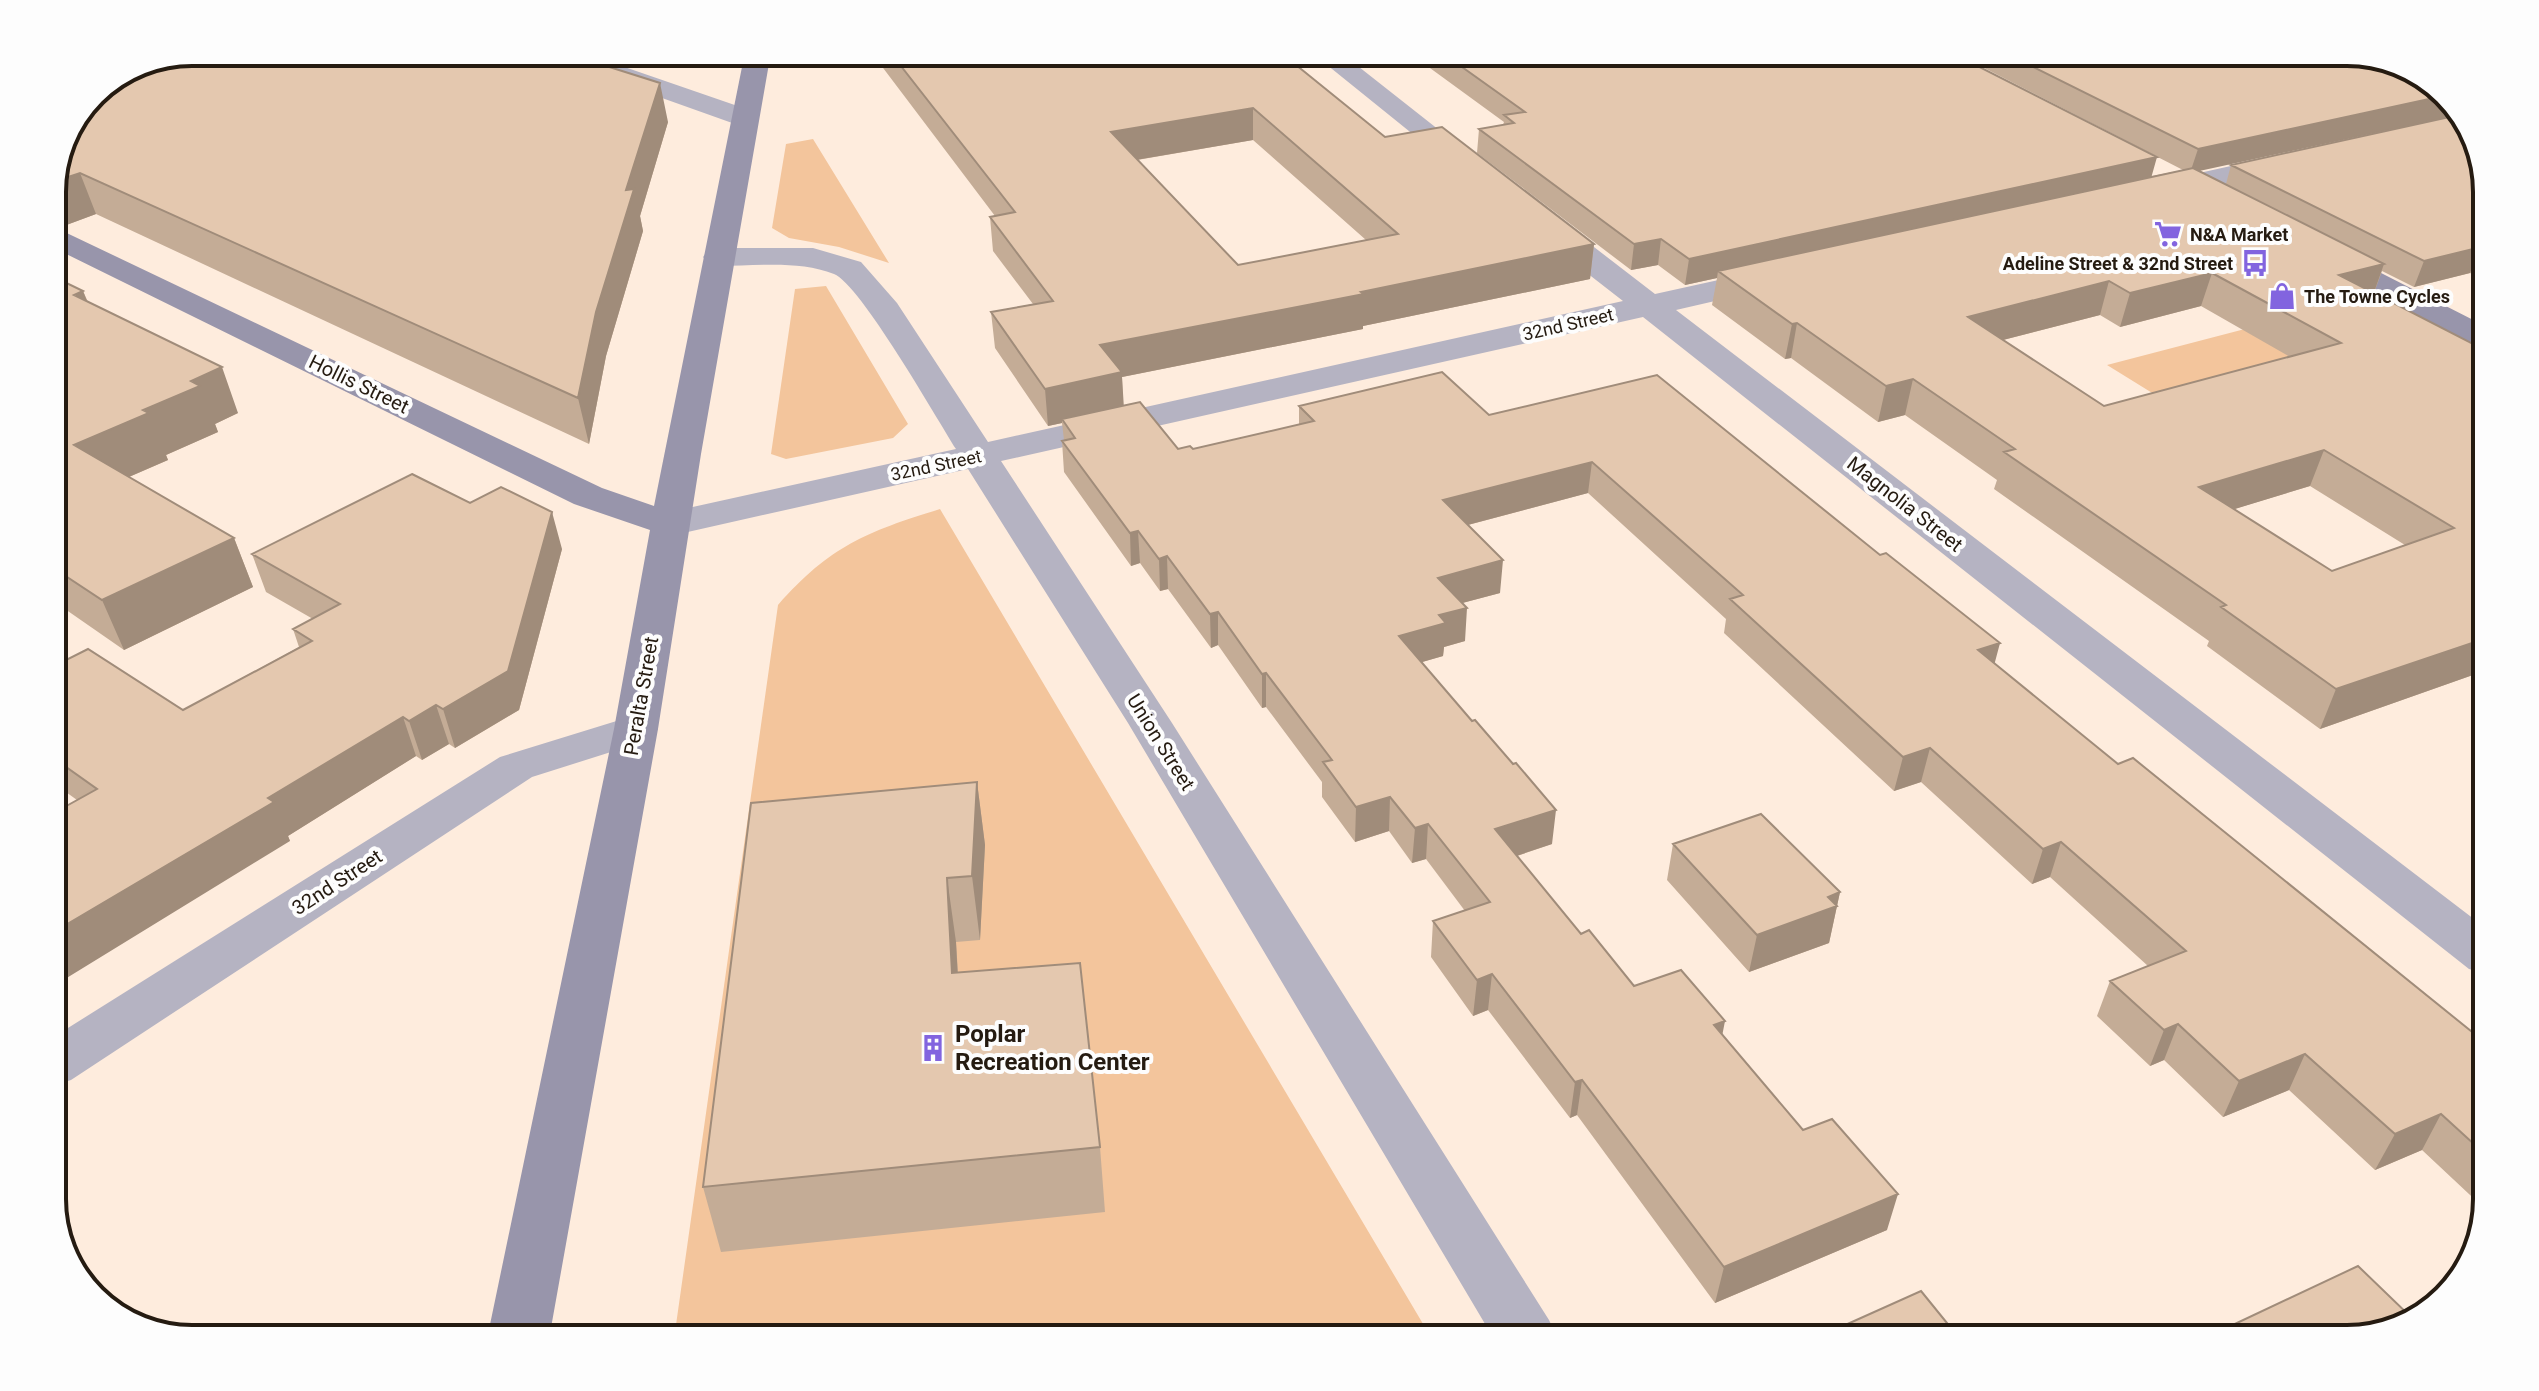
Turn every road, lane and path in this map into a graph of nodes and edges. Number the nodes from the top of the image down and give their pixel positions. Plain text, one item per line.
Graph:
1 (596, 66) edge
2 (755, 66) edge
3 (1342, 66) edge
4 (745, 118) junction
5 (2312, 158) edge
6 (2152, 168) edge
7 (2184, 185) junction
8 (2132, 197) edge
9 (2224, 205) edge
10 (66, 242) edge
11 (2297, 243) edge
12 (719, 257) junction
13 (1805, 271) edge
14 (1650, 306) junction
15 (2473, 334) edge
16 (978, 455) junction
17 (670, 524) junction
18 (636, 729) junction
19 (2473, 945) edge
20 (66, 1056) edge
21 (521, 1325) edge
22 (1518, 1325) edge

1 - 4 street
2 - 4 street, Peralta Street
3 - 14 street, Magnolia Street
4 - 12 street, Peralta Street
5 - 7 street
6 - 7 street
7 - 8 street
7 - 9 street
10 - 17 street, Hollis Street
11 - 15 street
12 - 16 street, Union Street
12 - 17 street, Peralta Street
13 - 14 street, 32nd Street
14 - 16 street, 32nd Street
14 - 19 street, Magnolia Street
16 - 17 street, 32nd Street
16 - 22 street, Union Street
17 - 18 street, Peralta Street
18 - 20 street, 32nd Street
18 - 21 street, Peralta Street

